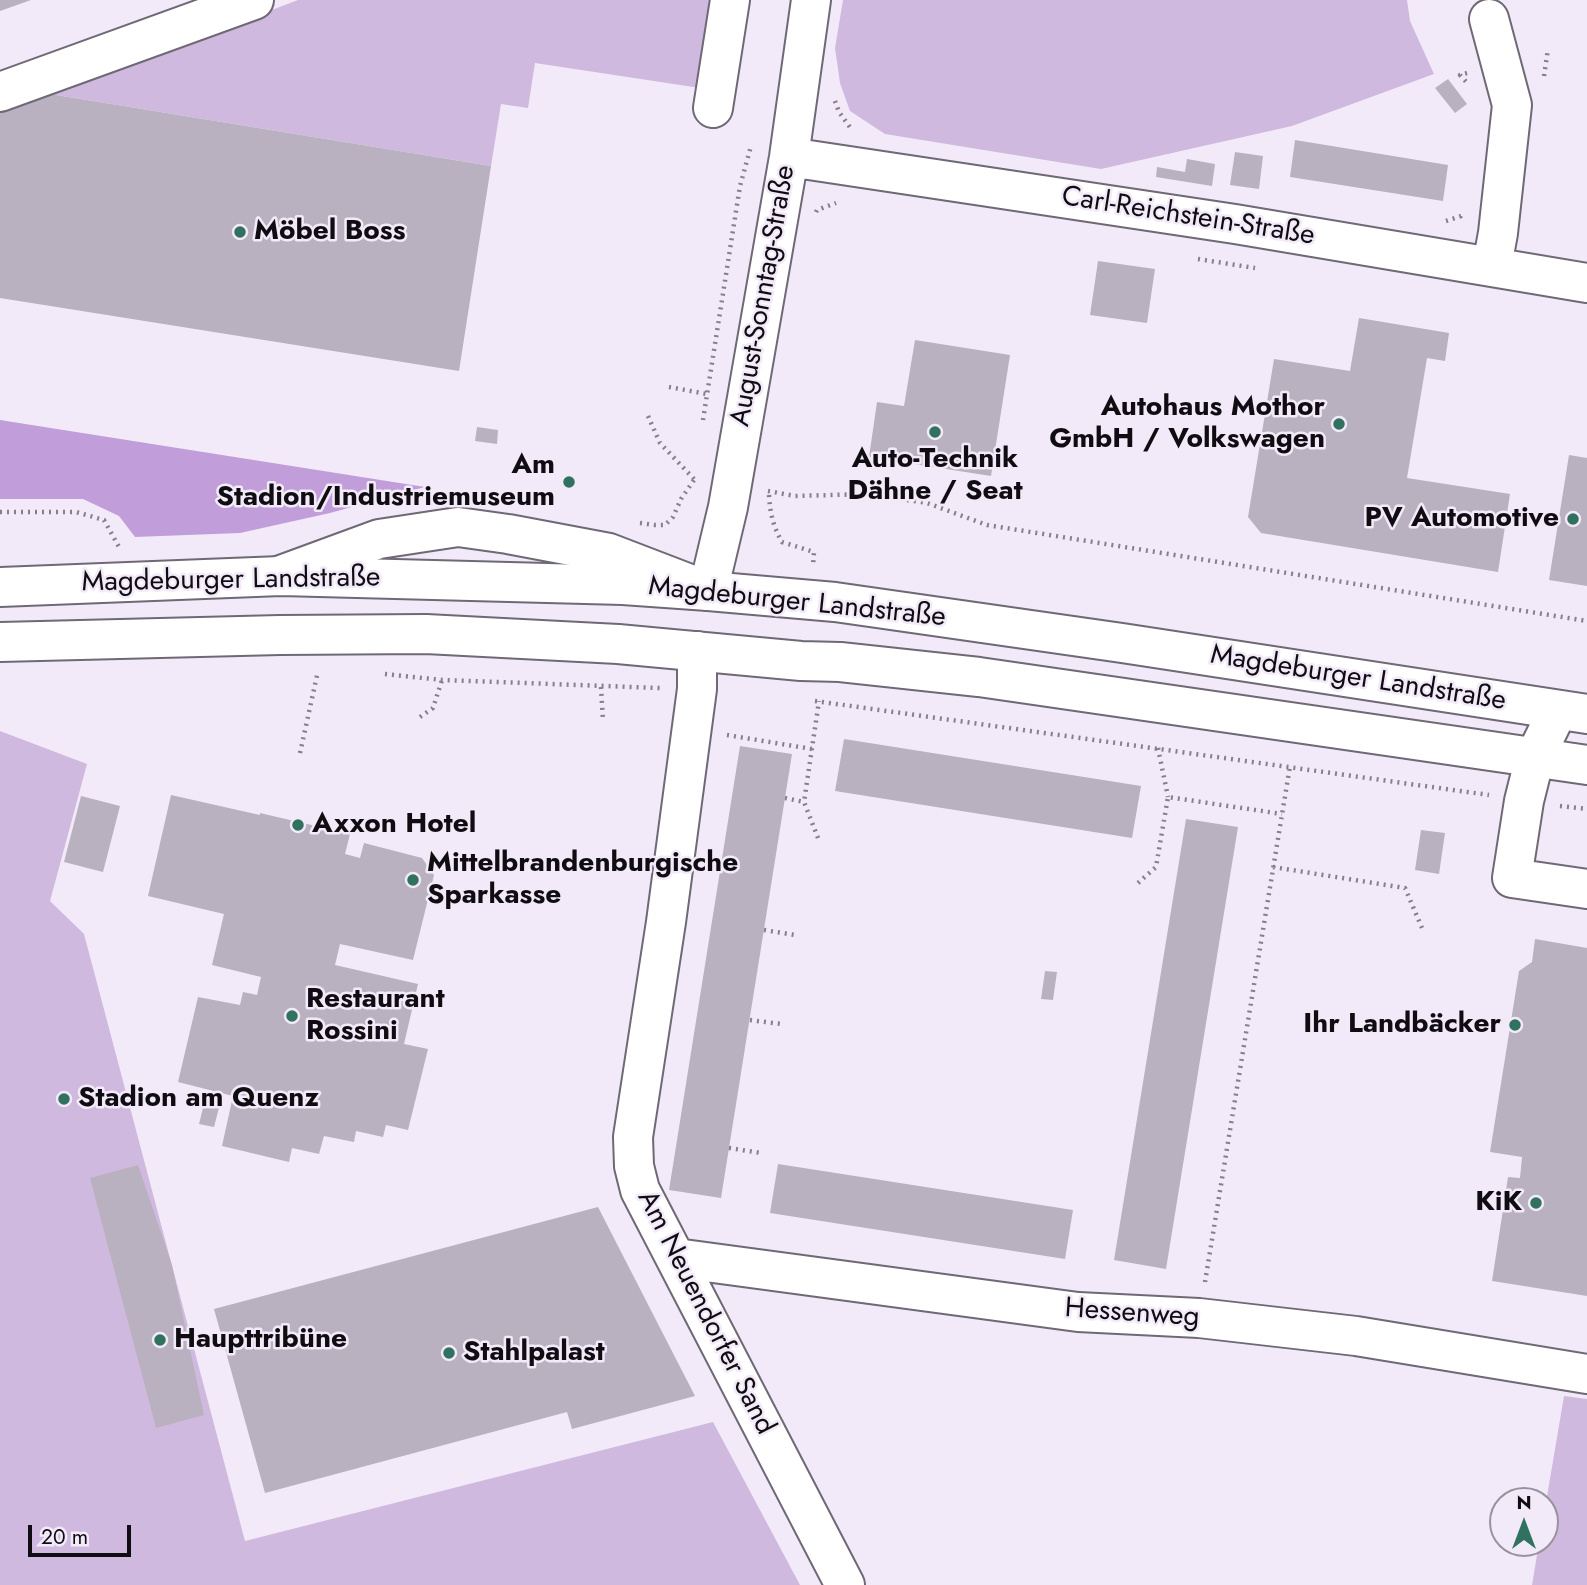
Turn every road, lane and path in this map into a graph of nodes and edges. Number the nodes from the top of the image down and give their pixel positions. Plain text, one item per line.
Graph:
1 (254, 0) edge
2 (730, 0) edge
3 (811, 0) edge
4 (1489, 19) dead end
5 (0, 92) edge
6 (713, 108) dead end
7 (754, 137) dead end
8 (789, 157) junction
9 (840, 201) dead end
10 (813, 220) dead end
11 (1190, 257) dead end
12 (1492, 266) junction
13 (1268, 270) dead end
14 (1587, 283) edge
15 (669, 387) dead end
16 (707, 394) junction
17 (648, 416) dead end
18 (701, 430) dead end
19 (696, 467) dead end
20 (694, 479) junction
21 (769, 479) dead end
22 (750, 488) junction
23 (0, 512) edge
24 (636, 522) dead end
25 (281, 576) junction
26 (123, 582) junction
27 (0, 587) edge
28 (708, 591) junction
29 (1587, 621) edge
30 (0, 642) edge
31 (697, 651) junction
32 (319, 666) dead end
33 (374, 672) dead end
34 (442, 680) junction
35 (601, 687) junction
36 (697, 689) junction
37 (806, 700) dead end
38 (819, 701) junction
39 (1572, 712) edge
40 (420, 717) dead end
41 (603, 721) dead end
42 (721, 734) dead end
43 (1158, 748) junction
44 (812, 749) junction
45 (300, 753) dead end
46 (1535, 757) junction
47 (1587, 765) edge
48 (1290, 766) junction
49 (1168, 797) junction
50 (785, 798) dead end
51 (1524, 801) junction
52 (804, 802) junction
53 (1587, 809) edge
54 (1282, 814) junction
55 (818, 838) dead end
56 (1273, 867) junction
57 (1138, 883) dead end
58 (1587, 889) edge
59 (1422, 928) dead end
60 (764, 930) dead end
61 (795, 935) dead end
62 (750, 1020) dead end
63 (781, 1024) dead end
64 (729, 1148) dead end
65 (761, 1153) dead end
66 (676, 1258) junction
67 (1199, 1318) junction
68 (1587, 1374) edge
69 (845, 1585) edge

1 - 5 street
2 - 6 street
3 - 8 street, August-Sonntag-Straße
4 - 12 street
7 - 16 path
8 - 12 street, Carl-Reichstein-Straße
8 - 22 street, August-Sonntag-Straße
9 - 10 path
11 - 13 path
12 - 14 street, Carl-Reichstein-Straße
15 - 16 path
16 - 18 path
17 - 20 path
19 - 20 path
20 - 22 path
20 - 24 path
21 - 22 path
22 - 28 street, August-Sonntag-Straße
22 - 29 path
23 - 26 path
25 - 26 street, Magdeburger Landstraße
25 - 28 street, Magdeburger Landstraße
25 - 28 street
26 - 27 street, Magdeburger Landstraße
28 - 31 street, August-Sonntag-Straße
28 - 39 street, Magdeburger Landstraße
30 - 31 street, Magdeburger Landstraße
31 - 36 street, Am Neuendorfer Sand
31 - 46 street, Magdeburger Landstraße
32 - 45 path
33 - 34 path
34 - 35 path
34 - 40 path
35 - 36 path
35 - 41 path
36 - 66 street, Am Neuendorfer Sand
37 - 38 path
38 - 43 path
38 - 44 path
39 - 46 street
42 - 44 path
43 - 48 path
43 - 49 path
44 - 52 path
46 - 47 street, Magdeburger Landstraße
46 - 51 street
48 - 51 path
48 - 54 path
49 - 54 path
49 - 57 path
50 - 52 path
51 - 53 path
51 - 58 street
52 - 55 path
54 - 56 path
56 - 59 path
56 - 67 path
60 - 61 path
62 - 63 path
64 - 65 path
66 - 67 street, Hessenweg
66 - 69 street, Am Neuendorfer Sand
67 - 68 street, Hessenweg

